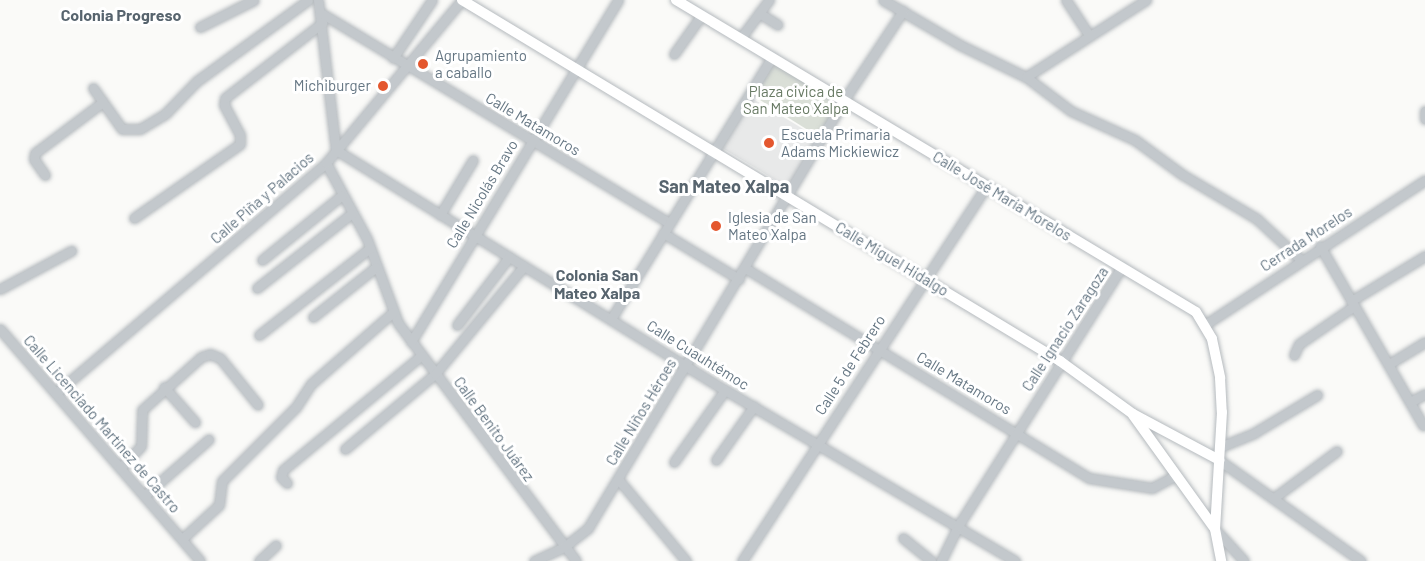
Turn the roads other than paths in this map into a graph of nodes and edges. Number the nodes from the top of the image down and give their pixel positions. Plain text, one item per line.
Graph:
1 (254, 0) edge
2 (308, 0) edge
3 (318, 0) edge
4 (432, 0) edge
5 (462, 0) edge
6 (618, 0) edge
7 (676, 0) edge
8 (769, 0) edge
9 (883, 0) edge
10 (1066, 0) edge
11 (1146, 0) edge
12 (1134, 3) edge
13 (903, 11) junction
14 (759, 13) junction
15 (701, 16) junction
16 (321, 18) junction
17 (778, 25) dead end
18 (200, 27) dead end
19 (1089, 35) junction
20 (740, 39) junction
21 (674, 54) dead end
22 (772, 57) junction
23 (393, 58) junction
24 (406, 66) junction
25 (574, 69) junction
26 (1026, 77) junction
27 (93, 88) dead end
28 (843, 100) junction
29 (102, 102) junction
30 (1425, 111) edge
31 (1425, 119) edge
32 (531, 141) junction
33 (336, 150) junction
34 (713, 151) junction
35 (473, 159) dead end
36 (326, 163) junction
37 (45, 175) dead end
38 (1425, 180) edge
39 (986, 187) junction
40 (341, 196) junction
41 (788, 196) junction
42 (351, 214) junction
43 (440, 214) junction
44 (135, 218) dead end
45 (669, 223) junction
46 (663, 233) junction
47 (475, 236) junction
48 (1320, 246) junction
49 (370, 248) junction
50 (71, 251) dead end
51 (1425, 256) edge
52 (509, 257) junction
53 (1300, 259) junction
54 (262, 260) dead end
55 (524, 266) junction
56 (376, 267) junction
57 (1122, 267) junction
58 (746, 268) junction
59 (739, 279) junction
60 (924, 279) junction
61 (257, 288) dead end
62 (0, 289) edge
63 (1353, 303) junction
64 (392, 313) junction
65 (313, 318) dead end
66 (611, 319) junction
67 (1206, 324) junction
68 (457, 325) dead end
69 (0, 329) edge
70 (259, 335) dead end
71 (411, 342) junction
72 (1425, 342) edge
73 (879, 349) junction
74 (1294, 355) dead end
75 (421, 356) junction
76 (1060, 361) junction
77 (1389, 364) junction
78 (686, 365) junction
79 (435, 374) junction
80 (164, 387) junction
81 (725, 390) junction
82 (56, 393) junction
83 (1425, 394) edge
84 (1317, 395) dead end
85 (1410, 402) junction
86 (258, 405) dead end
87 (754, 406) junction
88 (1133, 414) junction
89 (195, 422) dead end
90 (1423, 425) dead end
91 (1016, 432) junction
92 (210, 439) dead end
93 (816, 443) junction
94 (1220, 447) junction
95 (345, 449) dead end
96 (1337, 451) dead end
97 (1219, 459) junction
98 (716, 460) dead end
99 (674, 462) dead end
100 (120, 468) junction
101 (1176, 475) junction
102 (618, 479) junction
103 (287, 483) dead end
104 (144, 496) junction
105 (1275, 497) junction
106 (958, 526) junction
107 (1215, 529) junction
108 (903, 538) dead end
109 (182, 539) junction
110 (276, 545) dead end
111 (564, 547) junction
112 (200, 561) edge
113 (259, 561) edge
114 (534, 561) edge
115 (576, 561) edge
116 (686, 561) edge
117 (742, 561) edge
118 (932, 561) edge
119 (941, 561) edge
120 (1015, 561) edge
121 (1221, 561) edge
122 (1244, 561) edge
123 (1361, 561) edge

1 - 18 street
2 - 29 street
3 - 16 street
4 - 23 street
5 - 24 street, Calle Piña y Palacios
5 - 25 main road, Calle Miguel Hidalgo
6 - 25 street, Calle Nicolás Bravo
7 - 15 main road, Calle José María Morelos
8 - 14 street
9 - 13 street
10 - 19 street
11 - 12 street
12 - 19 street
13 - 26 street
13 - 28 street, Calle Niños Héroes
14 - 17 street
14 - 20 street
15 - 20 main road, Calle José María Morelos
15 - 21 street
16 - 23 street, Calle Matamoros
16 - 33 street
16 - 44 street
19 - 26 street
20 - 22 main road, Calle José María Morelos
22 - 28 main road, Calle José María Morelos
22 - 34 street
23 - 24 street, Calle Matamoros
24 - 32 street, Calle Matamoros
24 - 33 street, Calle Piña y Palacios
25 - 32 street, Calle Nicolás Bravo
25 - 34 main road, Calle Miguel Hidalgo
26 - 53 street
27 - 29 street
28 - 39 main road, Calle José María Morelos
28 - 41 street, Calle Niños Héroes
29 - 37 street
30 - 31 street
32 - 45 street, Calle Matamoros
32 - 47 street, Calle Nicolás Bravo
33 - 36 street, Calle Piña y Palacios
33 - 43 street, Calle Cuauhtémoc
34 - 41 main road, Calle Miguel Hidalgo
34 - 45 street
35 - 43 street
36 - 40 street, Calle Benito Juárez
36 - 82 street, Calle Piña y Palacios
38 - 48 street, Cerrada Morelos
39 - 57 main road, Calle José María Morelos
39 - 60 street, Calle 5 de Febrero
40 - 42 street, Calle Benito Juárez
40 - 54 street
41 - 58 street, Calle Niños Héroes
41 - 60 main road, Calle Miguel Hidalgo
42 - 49 street, Calle Benito Juárez
42 - 61 street
43 - 47 street, Calle Cuauhtémoc
45 - 46 street
46 - 59 street
46 - 66 street
47 - 52 street, Calle Cuauhtémoc
47 - 71 street, Calle Nicolás Bravo
48 - 53 street, Cerrada Morelos
48 - 63 street
49 - 56 street, Calle Benito Juárez
49 - 70 street
50 - 62 street
51 - 63 street
52 - 55 street, Calle Cuauhtémoc
52 - 68 street
53 - 67 street, Cerrada Morelos
55 - 66 street, Calle Cuauhtémoc
55 - 79 street
56 - 64 street, Calle Benito Juárez
56 - 65 street
57 - 67 main road, Calle José María Morelos
57 - 76 street, Calle Ignacio Zaragoza
58 - 59 street, Calle Niños Héroes
58 - 73 street, Calle Matamoros
59 - 78 street, Calle Niños Héroes
60 - 73 street, Calle 5 de Febrero
60 - 76 main road, Calle Miguel Hidalgo
63 - 74 street
63 - 77 street
64 - 71 street, Calle Benito Juárez
64 - 109 street
66 - 78 street, Calle Cuauhtémoc
67 - 94 main road
69 - 82 street, Calle Licenciado Martínez de Castro
71 - 75 street, Calle Benito Juárez
72 - 77 street
73 - 91 street, Calle Matamoros
73 - 93 street, Calle 5 de Febrero
75 - 79 street, Calle Benito Juárez
75 - 103 street
76 - 88 main road, Calle Miguel Hidalgo
76 - 91 street, Calle Ignacio Zaragoza
77 - 85 street
78 - 81 street, Calle Cuauhtémoc
78 - 102 street, Calle Niños Héroes
79 - 95 street
79 - 111 street, Calle Benito Juárez
80 - 86 street
80 - 89 street
80 - 100 street
81 - 87 street, Calle Cuauhtémoc
81 - 99 street
82 - 100 street, Calle Licenciado Martínez de Castro
83 - 85 street
84 - 94 street
85 - 90 street
87 - 93 street, Calle Cuauhtémoc
87 - 98 street
88 - 97 main road, Calle Miguel Hidalgo
88 - 101 main road, Calle Miguel Hidalgo
91 - 101 street, Calle Matamoros
91 - 106 street, Calle Ignacio Zaragoza
92 - 104 street
93 - 106 street, Calle Cuauhtémoc
93 - 117 street, Calle 5 de Febrero
94 - 97 main road
96 - 105 street
97 - 105 street
97 - 107 main road
100 - 104 street, Calle Licenciado Martínez de Castro
101 - 107 main road, Calle Miguel Hidalgo
102 - 111 street, Calle Niños Héroes
102 - 116 street
104 - 109 street, Calle Licenciado Martínez de Castro
105 - 123 street
106 - 119 street, Calle Ignacio Zaragoza
106 - 120 street, Calle Cuauhtémoc
107 - 121 main road
107 - 122 street
108 - 118 street
109 - 112 street, Calle Licenciado Martínez de Castro
110 - 113 street
111 - 114 street, Calle Niños Héroes
111 - 115 street, Calle Benito Juárez

